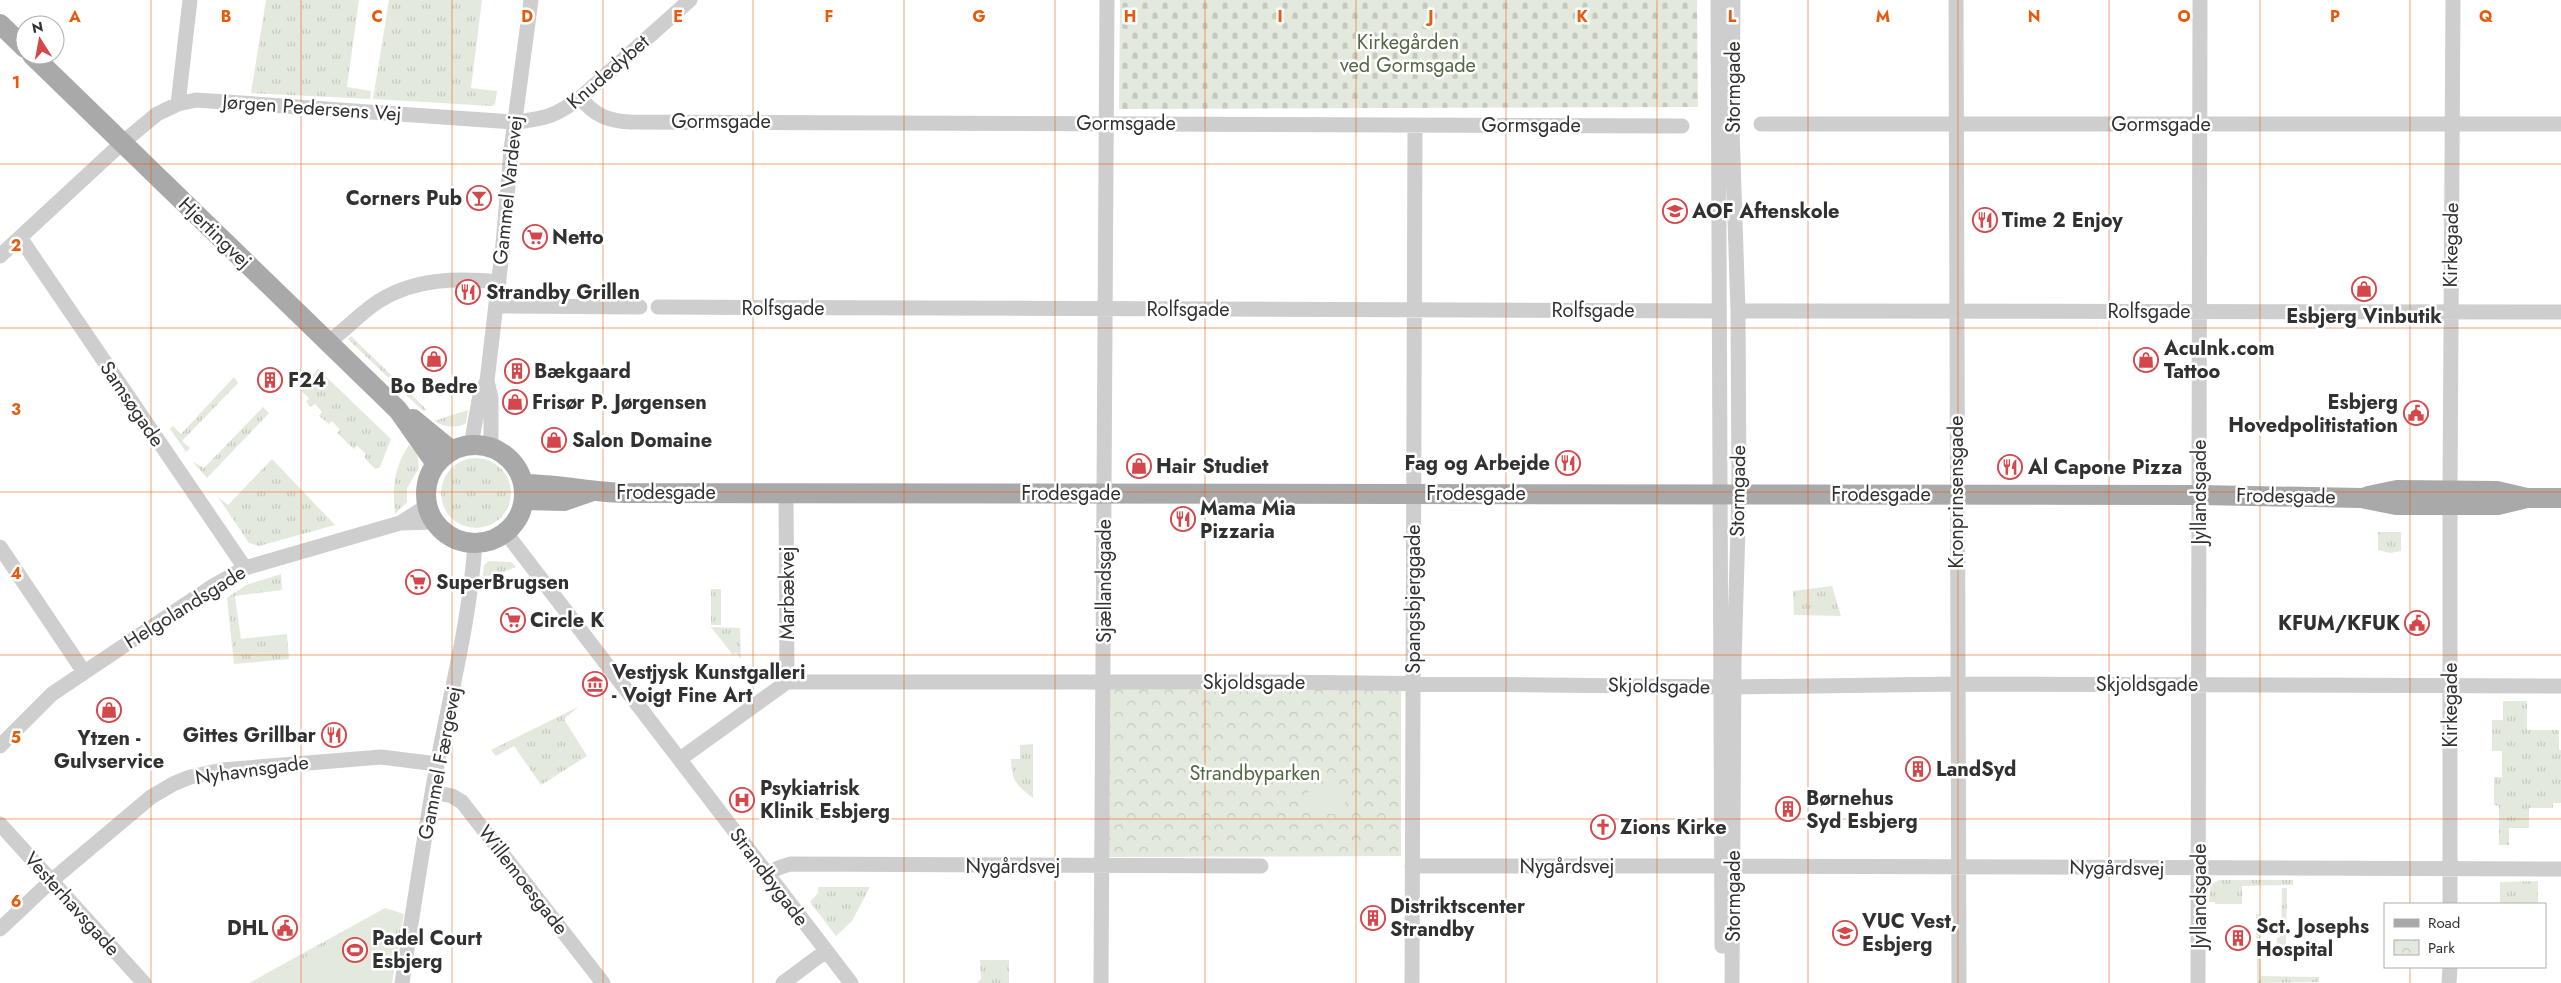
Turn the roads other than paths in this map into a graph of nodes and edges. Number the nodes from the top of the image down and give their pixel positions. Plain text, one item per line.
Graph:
1 (190, 0) edge
2 (531, 0) edge
3 (690, 0) edge
4 (1107, 0) edge
5 (1718, 0) edge
6 (1733, 0) edge
7 (1956, 0) edge
8 (2200, 0) edge
9 (2453, 0) edge
10 (0, 24) edge
11 (15, 38) edge
12 (42, 65) edge
13 (580, 98) junction
14 (178, 104) junction
15 (514, 122) junction
16 (1106, 122) junction
17 (1957, 123) junction
18 (1761, 124) dead end
19 (2199, 124) junction
20 (2453, 124) junction
21 (2561, 124) edge
22 (1415, 125) junction
23 (1682, 126) dead end
24 (122, 143) junction
25 (20, 238) junction
26 (0, 256) edge
27 (499, 282) junction
28 (496, 306) junction
29 (640, 307) dead end
30 (658, 307) dead end
31 (1105, 309) junction
32 (1414, 310) junction
33 (1718, 310) junction
34 (1956, 310) junction
35 (1738, 311) junction
36 (2201, 311) junction
37 (2450, 312) junction
38 (2561, 312) edge
39 (328, 342) junction
40 (487, 381) junction
41 (398, 410) junction
42 (490, 447) junction
43 (462, 448) junction
44 (436, 464) junction
45 (524, 492) junction
46 (786, 492) junction
47 (1104, 492) junction
48 (1414, 493) junction
49 (1730, 493) junction
50 (1956, 494) junction
51 (2200, 495) junction
52 (2450, 498) junction
53 (2561, 498) edge
54 (431, 514) junction
55 (506, 533) junction
56 (475, 544) junction
57 (0, 547) edge
58 (245, 568) junction
59 (84, 672) junction
60 (787, 682) junction
61 (1103, 683) junction
62 (1413, 683) junction
63 (1956, 684) junction
64 (2198, 684) junction
65 (2450, 685) junction
66 (2561, 686) edge
67 (1727, 687) junction
68 (0, 746) edge
69 (680, 759) junction
70 (437, 764) junction
71 (433, 792) junction
72 (0, 824) edge
73 (1959, 865) junction
74 (1102, 866) junction
75 (1261, 866) dead end
76 (1412, 866) junction
77 (1728, 866) junction
78 (2200, 869) junction
79 (2450, 869) junction
80 (2561, 869) edge
81 (767, 875) junction
82 (51, 881) junction
83 (2450, 903) edge
84 (0, 929) edge
85 (826, 951) junction
86 (2450, 968) edge
87 (144, 983) edge
88 (402, 983) edge
89 (603, 983) edge
90 (783, 983) edge
91 (851, 983) edge
92 (1101, 983) edge
93 (1412, 983) edge
94 (1723, 983) edge
95 (1732, 983) edge
96 (1958, 983) edge
97 (2198, 983) edge
98 (2450, 983) edge

1 - 14 street
2 - 15 street, Gammel Vardevej
3 - 13 street, Knudedybet
4 - 16 street, Sjællandsgade
5 - 33 street, Stormgade
6 - 35 street, Stormgade
7 - 17 street, Kronprinsensgade
8 - 19 street, Jyllandsgade
9 - 20 street, Kirkegade
10 - 11 main road
12 - 24 main road, Hjertingvej
13 - 15 street, Knudedybet
13 - 16 street, Gormsgade
14 - 15 street, Jørgen Pedersens Vej
14 - 24 street, Jørgen Pedersens Vej
15 - 27 street, Gammel Vardevej
16 - 22 street, Gormsgade
16 - 31 street, Sjællandsgade
17 - 18 street, Gormsgade
17 - 19 street, Gormsgade
17 - 34 street, Kronprinsensgade
19 - 20 street, Gormsgade
19 - 36 street, Jyllandsgade
20 - 21 street, Gormsgade
20 - 37 street, Kirkegade
22 - 23 street, Gormsgade
22 - 32 street, Spangsbjerggade
24 - 25 street, Jørgen Pedersens Vej
24 - 39 main road, Hjertingvej
25 - 26 street, Jørgen Pedersens Vej
25 - 58 street, Samsøgade
27 - 28 street, Gammel Vardevej
27 - 39 street
28 - 29 street
28 - 40 street, Gammel Vardevej
30 - 31 street, Rolfsgade
31 - 32 street, Rolfsgade
31 - 47 street, Sjællandsgade
32 - 33 street, Rolfsgade
32 - 48 street, Spangsbjerggade
33 - 49 street, Stormgade
34 - 35 street, Rolfsgade
34 - 36 street, Rolfsgade
34 - 50 street, Kronprinsensgade
35 - 49 street, Stormgade
36 - 37 street, Rolfsgade
36 - 51 street, Jyllandsgade
37 - 38 street, Rolfsgade
37 - 52 street, Kirkegade
39 - 41 main road, Hjertingvej
40 - 42 street, Gammel Vardevej
40 - 43 street, Gammel Vardevej
41 - 43 main road, Hjertingvej
41 - 44 main road, Hjertingvej
42 - 43 main road
42 - 45 main road
43 - 44 main road
44 - 54 main road
45 - 46 main road, Frodesgade
45 - 55 main road
46 - 47 main road, Frodesgade
46 - 60 street, Marbækvej
47 - 48 main road, Frodesgade
47 - 61 street, Sjællandsgade
48 - 49 main road, Frodesgade
48 - 62 street, Spangsbjerggade
49 - 50 main road, Frodesgade
49 - 67 street, Stormgade
50 - 51 main road, Frodesgade
50 - 63 street, Kronprinsensgade
51 - 52 main road, Frodesgade
51 - 64 street, Jyllandsgade
52 - 53 main road, Frodesgade
52 - 65 street, Kirkegade
54 - 56 main road
54 - 58 street, Helgolandsgade
55 - 56 main road
55 - 69 street, Strandbygade
56 - 70 street, Gammel Færgevej
57 - 59 street
58 - 59 street, Helgolandsgade
59 - 68 street, Helgolandsgade
60 - 61 street, Skjoldsgade
60 - 69 street
61 - 62 street, Skjoldsgade
61 - 74 street, Sjællandsgade
62 - 67 street, Skjoldsgade
62 - 76 street, Spangsbjerggade
63 - 64 street, Skjoldsgade
63 - 67 street, Skjoldsgade
63 - 73 street, Kronprinsensgade
64 - 65 street, Skjoldsgade
64 - 78 street, Jyllandsgade
65 - 66 street, Skjoldsgade
65 - 79 street, Kirkegade
67 - 77 street, Stormgade
69 - 81 street, Strandbygade
70 - 71 street, Gammel Færgevej
70 - 82 street, Nyhavnsgade
71 - 88 street, Gammel Færgevej
71 - 89 street, Willemoesgade
72 - 82 street, Vesterhavsgade
73 - 77 street, Nygårdsvej
73 - 78 street, Nygårdsvej
73 - 96 street, Kronprinsensgade
74 - 75 street, Nygårdsvej
74 - 81 street, Nygårdsvej
74 - 92 street, Sjællandsgade
76 - 77 street, Nygårdsvej
76 - 93 street, Spangsbjerggade
77 - 94 street, Stormgade
77 - 95 street, Stormgade
78 - 79 street, Nygårdsvej
78 - 97 street, Jyllandsgade
79 - 80 street, Nygårdsvej
79 - 83 street, Kirkegade
81 - 85 street, Strandbygade
82 - 84 street, Nyhavnsgade
82 - 87 street, Vesterhavsgade
85 - 90 street
85 - 91 street, Strandbygade
86 - 98 street

